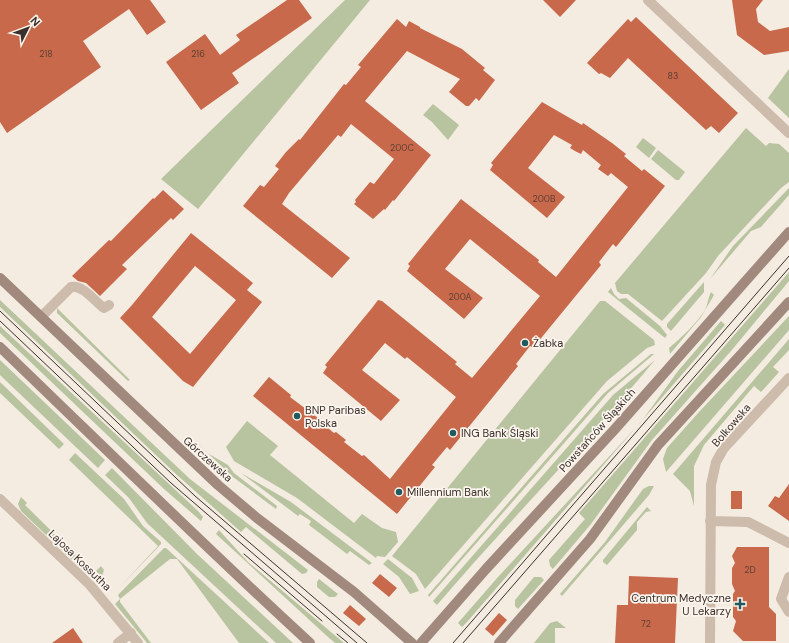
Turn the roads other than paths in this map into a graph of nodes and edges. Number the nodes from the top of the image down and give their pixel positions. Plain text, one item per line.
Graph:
1 (648, 0) edge
2 (789, 133) edge
3 (789, 232) edge
4 (0, 278) edge
5 (789, 302) edge
6 (109, 305) dead end
7 (40, 317) junction
8 (0, 347) edge
9 (789, 378) edge
10 (0, 499) edge
11 (710, 521) junction
12 (789, 543) edge
13 (789, 576) edge
14 (789, 612) edge
15 (131, 634) junction
16 (118, 643) edge
17 (138, 643) edge
18 (310, 643) edge
19 (412, 643) edge
20 (421, 643) edge
21 (500, 643) edge
22 (710, 643) edge

1 - 2 street
3 - 20 main road, Powstańców Śląskich
4 - 7 main road, Górczewska
5 - 21 main road
6 - 7 street
7 - 19 main road, Górczewska
8 - 18 main road
9 - 11 street, Bolkowska
10 - 15 street, Lajosa Kossutha
11 - 12 street
11 - 22 street, Bolkowska
13 - 14 street
15 - 16 street
15 - 17 street, Lajosa Kossutha

